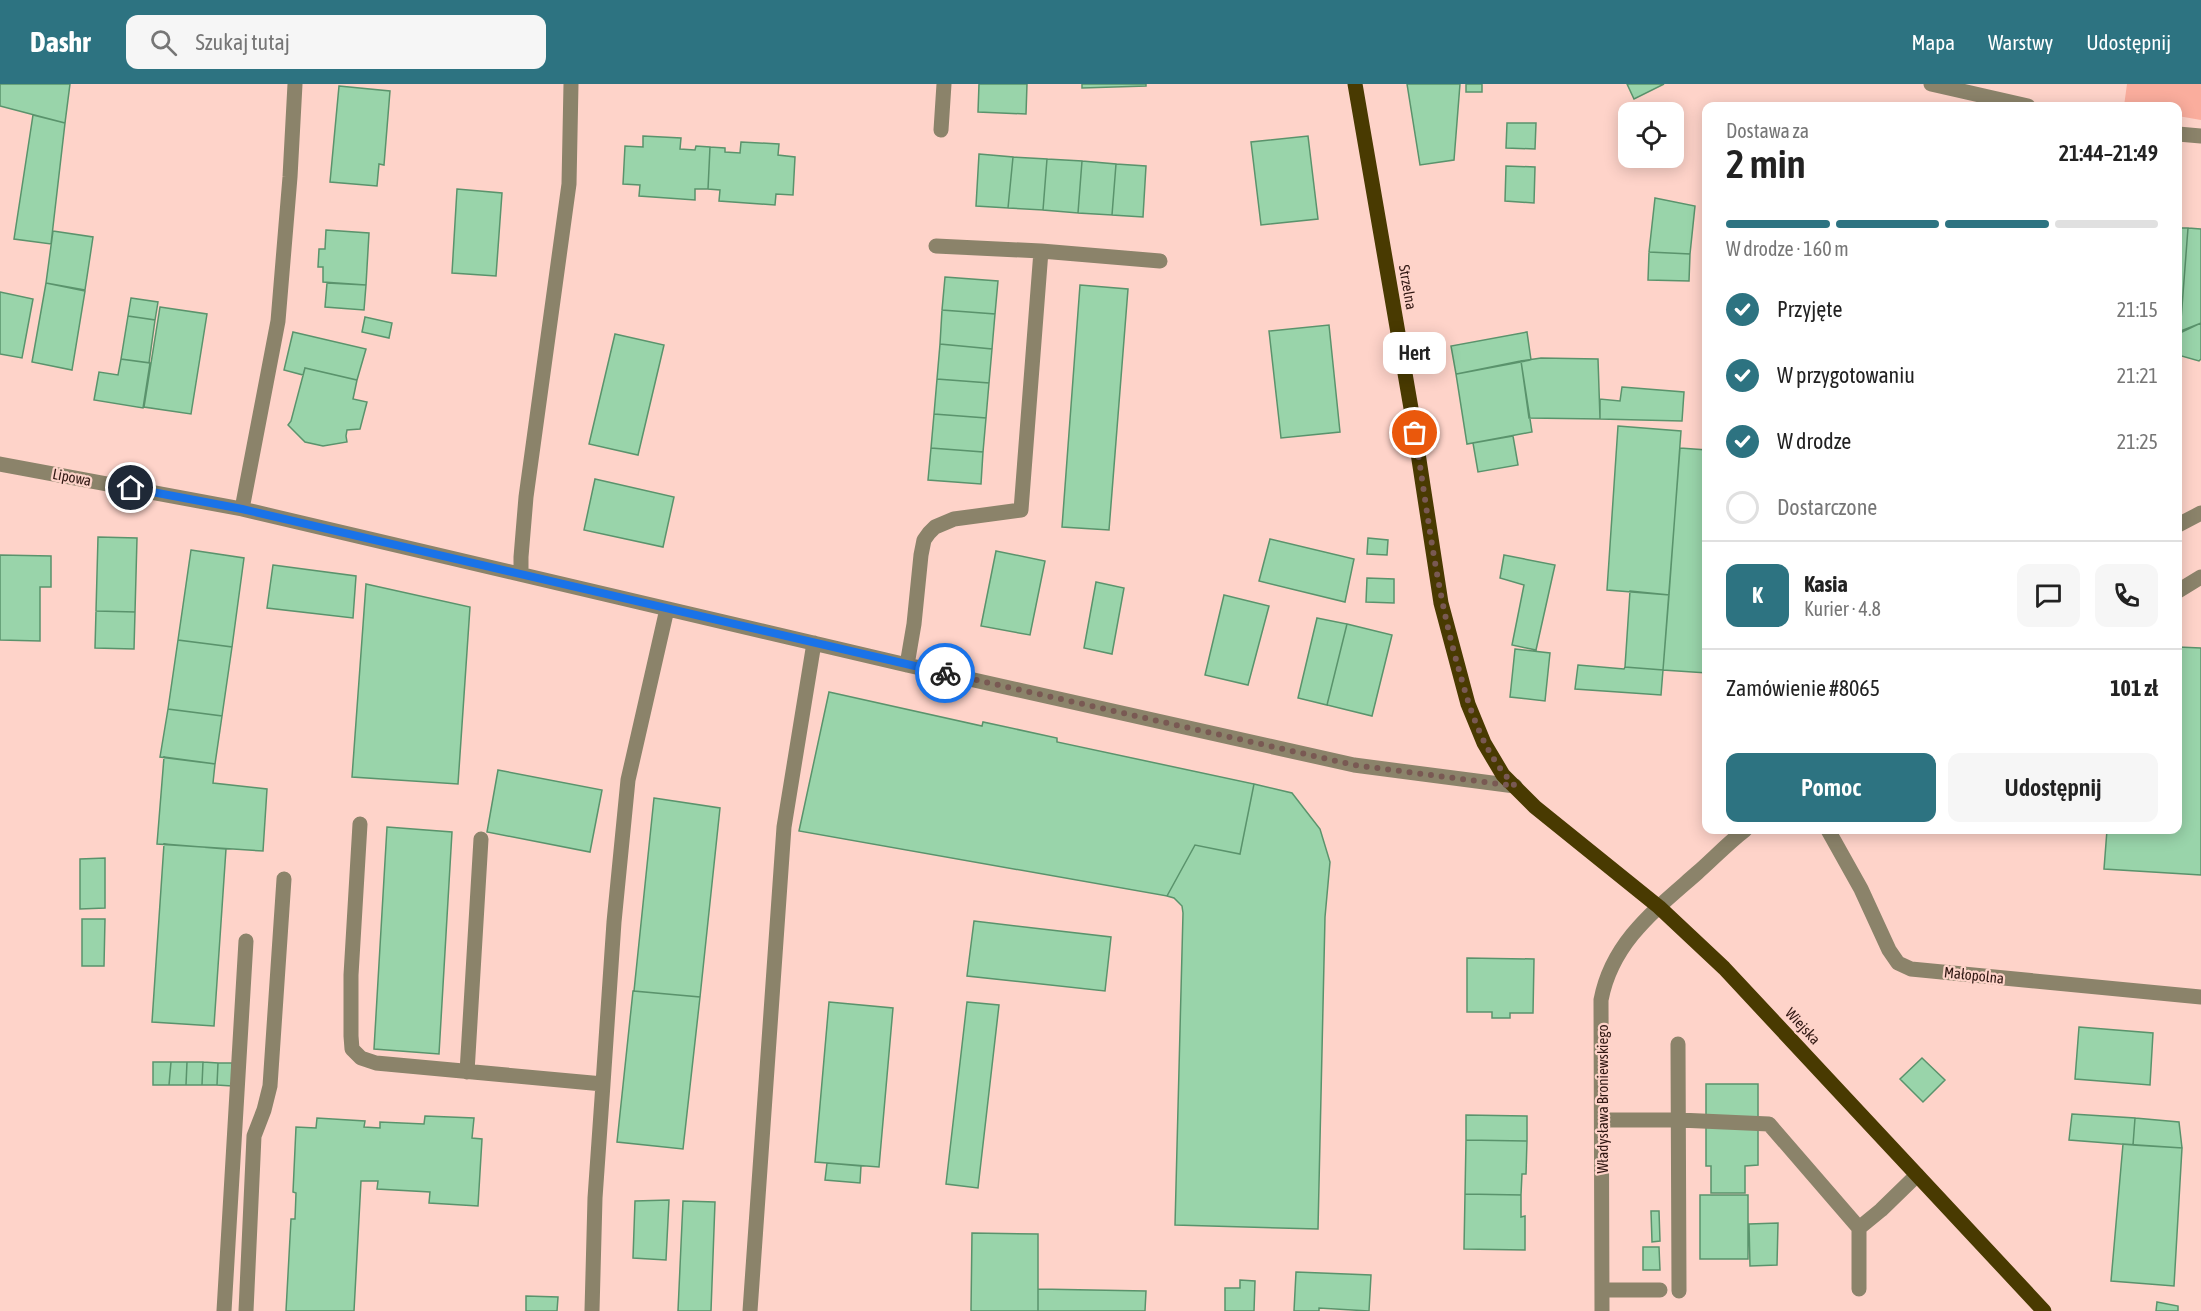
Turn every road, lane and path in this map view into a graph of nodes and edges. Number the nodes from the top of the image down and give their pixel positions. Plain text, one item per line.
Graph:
1 (295, 84) edge
2 (571, 84) edge
3 (944, 84) edge
4 (1355, 84) edge
5 (1931, 84) edge
6 (2010, 102) edge
7 (941, 130) dead end
8 (2182, 134) edge
9 (2201, 136) edge
10 (936, 246) dead end
11 (1041, 251) junction
12 (1160, 261) dead end
13 (0, 464) edge
14 (242, 509) junction
15 (2201, 513) edge
16 (2182, 523) edge
17 (521, 574) junction
18 (2201, 577) edge
19 (2182, 589) edge
20 (667, 609) junction
21 (814, 643) junction
22 (907, 665) junction
23 (1515, 786) junction
24 (360, 824) dead end
25 (1741, 834) edge
26 (1830, 834) edge
27 (481, 839) dead end
28 (284, 879) dead end
29 (1659, 908) junction
30 (246, 941) dead end
31 (2201, 997) edge
32 (1678, 1044) dead end
33 (467, 1072) junction
34 (603, 1084) junction
35 (1602, 1120) junction
36 (1679, 1120) junction
37 (1917, 1175) junction
38 (1859, 1228) junction
39 (1859, 1289) dead end
40 (1602, 1290) junction
41 (1660, 1290) dead end
42 (1679, 1290) dead end
43 (224, 1311) edge
44 (246, 1311) edge
45 (592, 1311) edge
46 (750, 1311) edge
47 (1602, 1311) edge
48 (2044, 1311) edge

1 - 14 street
2 - 17 street
3 - 7 street
4 - 23 main road, Strzelna
5 - 6 street
8 - 9 street
10 - 11 street
11 - 12 street
11 - 22 street
13 - 14 street, Lipowa
14 - 17 street, Lipowa
15 - 16 street
17 - 20 street, Lipowa
18 - 19 street
20 - 21 street, Lipowa
20 - 34 street
21 - 22 street, Lipowa
21 - 46 street
22 - 23 street, Lipowa
23 - 29 main road, Wiejska
24 - 33 street
25 - 29 street, Władysława Broniewskiego
26 - 31 street, Małopolna
27 - 33 street
28 - 44 street
29 - 35 street, Władysława Broniewskiego
29 - 37 main road, Wiejska
30 - 43 street
32 - 36 street
33 - 34 street
34 - 45 street
35 - 36 street
35 - 40 street, Władysława Broniewskiego
36 - 38 street
36 - 42 street
37 - 38 street
37 - 48 main road, Wiejska
38 - 39 street
40 - 41 street
40 - 47 street, Władysława Broniewskiego

